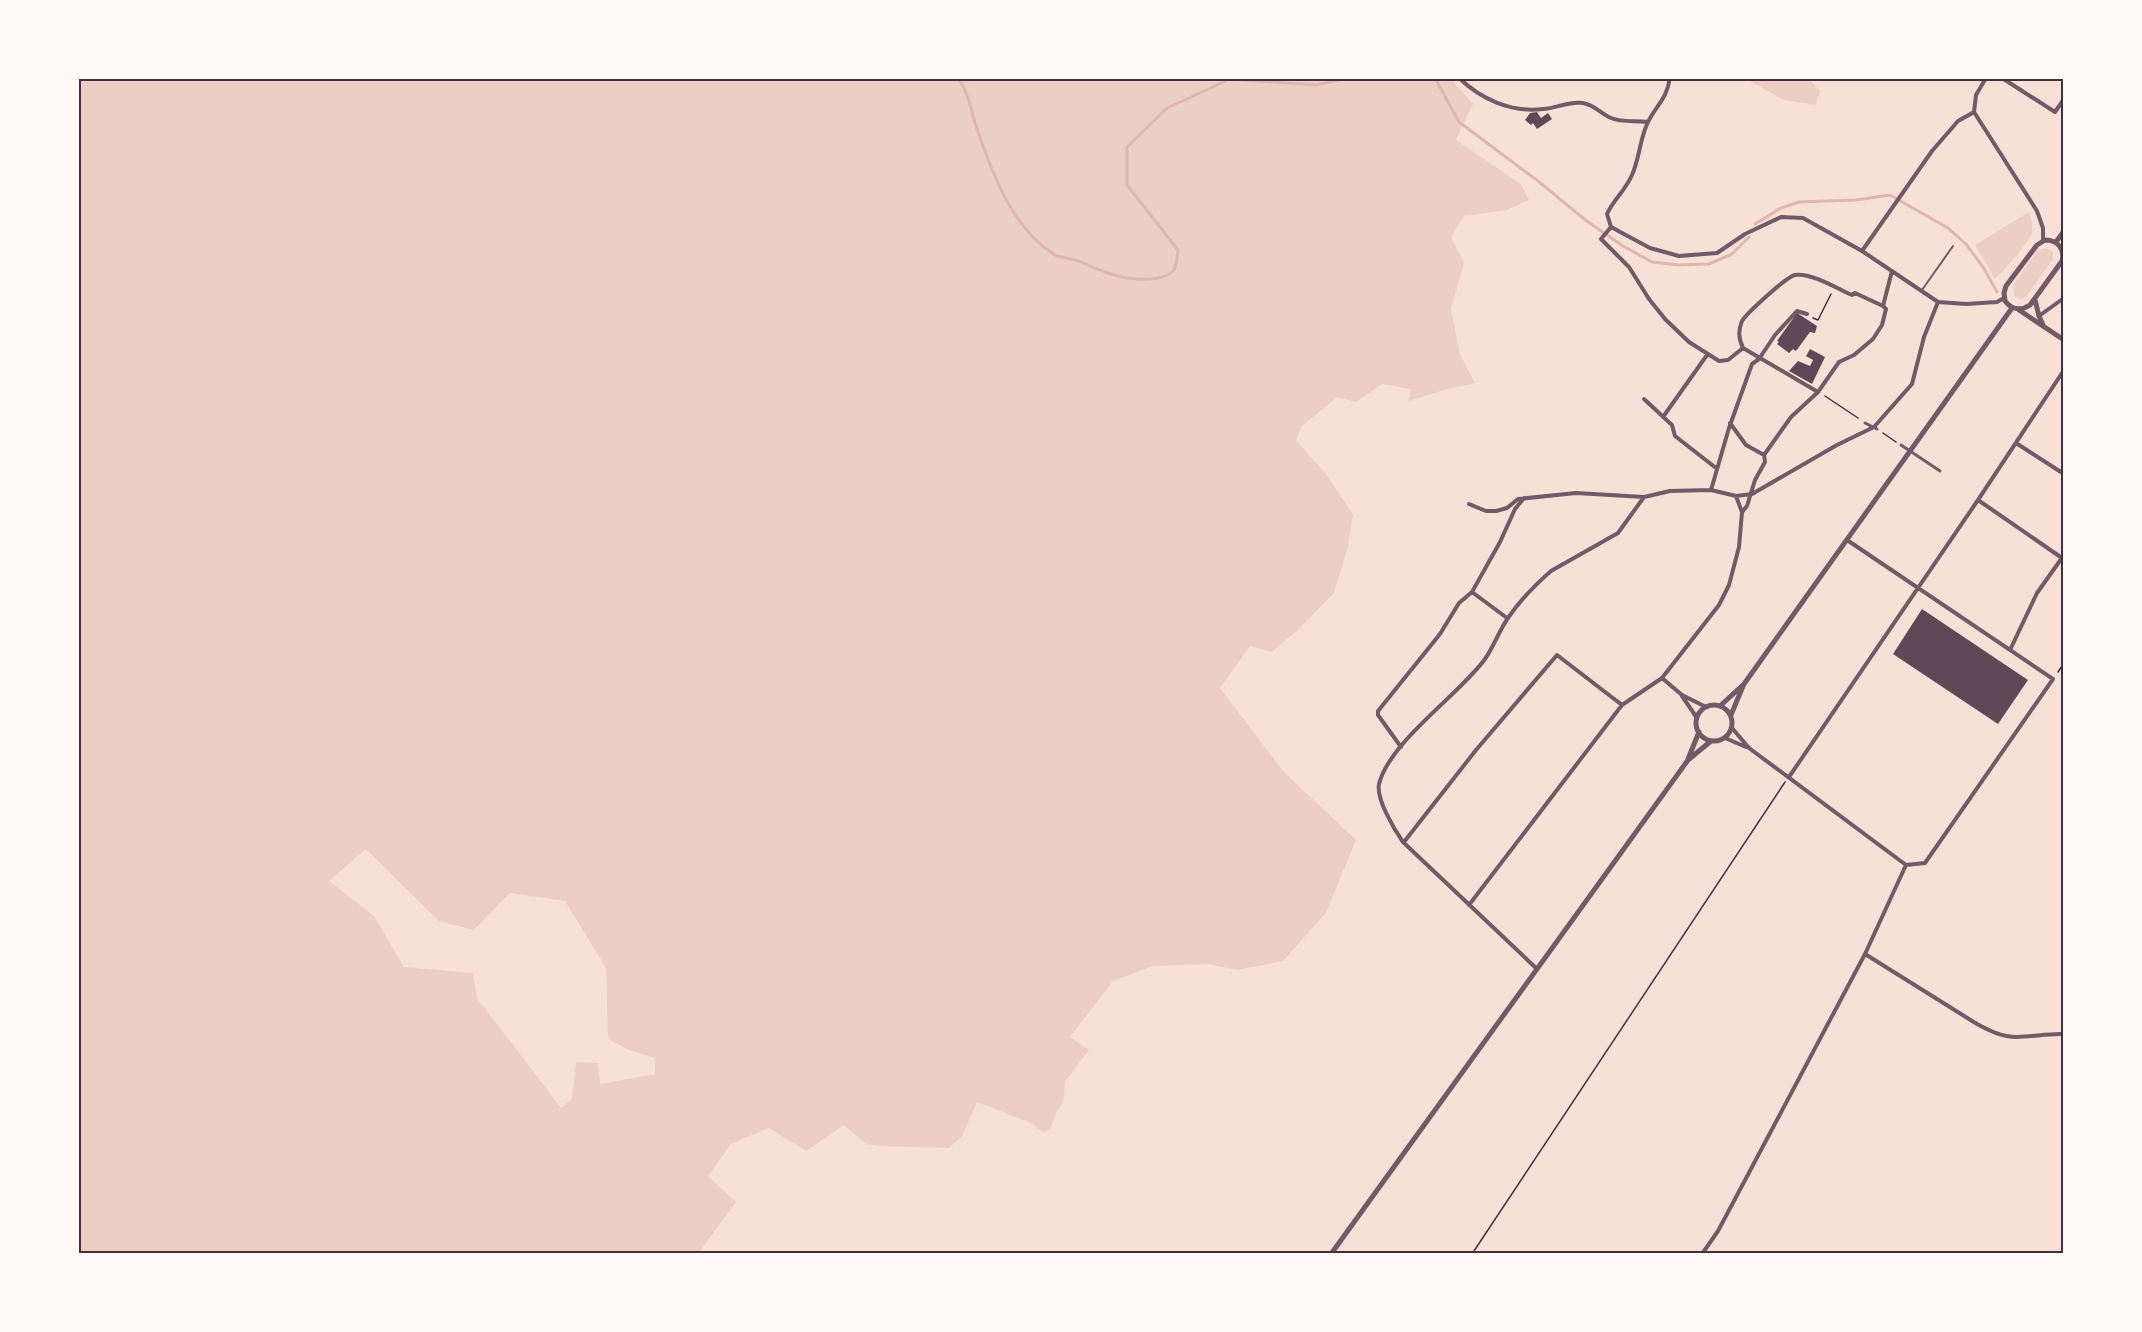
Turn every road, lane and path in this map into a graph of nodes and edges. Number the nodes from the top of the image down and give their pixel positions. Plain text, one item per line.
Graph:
1 (1459, 78) edge
2 (1670, 78) edge
3 (1986, 78) edge
4 (2002, 78) edge
5 (2064, 99) edge
6 (1974, 112) junction
7 (1648, 121) junction
8 (1610, 228) junction
9 (2064, 231) edge
10 (2043, 241) junction
11 (2056, 242) junction
12 (1953, 246) dead end
13 (1862, 251) junction
14 (2063, 253) edge
15 (1892, 271) junction
16 (1832, 292) dead end
17 (1920, 292) junction
18 (2004, 298) junction
19 (2064, 298) edge
20 (2035, 300) junction
21 (1938, 302) junction
22 (1883, 306) junction
23 (2012, 308) junction
24 (2019, 310) junction
25 (1807, 314) joint
26 (2039, 316) junction
27 (2044, 326) junction
28 (2064, 340) edge
29 (1743, 348) junction
30 (1707, 355) junction
31 (1760, 358) junction
32 (2064, 370) edge
33 (1820, 393) junction
34 (1644, 399) dead end
35 (1663, 417) junction
36 (1730, 423) junction
37 (1865, 423) joint
38 (1875, 428) junction
39 (2016, 443) junction
40 (1901, 445) joint
41 (1910, 451) junction
42 (1764, 455) junction
43 (1716, 468) junction
44 (1941, 471) dead end
45 (2064, 474) edge
46 (1711, 490) junction
47 (1752, 494) junction
48 (1736, 496) junction
49 (1644, 497) junction
50 (1524, 498) junction
51 (1978, 500) junction
52 (1469, 504) dead end
53 (1742, 512) junction
54 (1847, 540) junction
55 (2063, 557) edge
56 (1918, 588) junction
57 (1472, 592) junction
58 (1508, 618) junction
59 (2010, 650) junction
60 (2064, 663) edge
61 (1662, 678) junction
62 (2053, 679) junction
63 (1744, 684) junction
64 (1682, 695) junction
65 (1622, 705) junction
66 (1720, 706) junction
67 (1706, 707) junction
68 (1731, 715) junction
69 (1697, 718) junction
70 (1732, 728) junction
71 (1699, 732) junction
72 (1725, 738) junction
73 (1710, 741) junction
74 (1401, 747) junction
75 (1749, 748) junction
76 (1688, 760) junction
77 (1789, 777) junction
78 (1403, 842) junction
79 (1906, 865) junction
80 (1469, 905) junction
81 (1865, 954) junction
82 (1537, 969) junction
83 (2064, 1034) edge
84 (1331, 1254) edge
85 (1472, 1254) edge
86 (1702, 1254) edge

1 - 7 street
2 - 7 street
3 - 6 street
4 - 5 street
6 - 10 street
6 - 13 street
7 - 8 street
8 - 13 street
8 - 30 street
9 - 11 street
10 - 11 street
10 - 18 street
11 - 14 street
12 - 17 lane
13 - 15 street
14 - 20 street
15 - 17 street
15 - 22 street
16 - 25 path
17 - 21 street
18 - 21 street
18 - 23 street
19 - 26 street
20 - 24 street
20 - 26 street
21 - 38 street
22 - 29 street
22 - 33 street
23 - 24 street
23 - 41 street
24 - 27 street
25 - 31 street
26 - 27 street
27 - 28 street
29 - 30 street
29 - 31 street
30 - 35 street
31 - 33 street
31 - 36 street
32 - 39 street
33 - 37 path
33 - 42 street
34 - 35 street
35 - 43 street
36 - 42 street
36 - 43 street
37 - 38 street
38 - 40 path
38 - 47 street
39 - 45 street
39 - 51 street
40 - 41 street
41 - 44 street
41 - 54 street
42 - 47 street
43 - 46 street
46 - 48 street
46 - 49 street
47 - 48 street
47 - 53 street
48 - 53 street
49 - 50 street
49 - 58 street
50 - 52 street
50 - 57 street
51 - 55 street
51 - 56 street
53 - 61 street
54 - 56 street
54 - 63 street
55 - 59 street
56 - 59 street
56 - 77 street
57 - 58 street
57 - 74 street
58 - 74 street
59 - 62 street
60 - 62 path
61 - 64 street
61 - 65 street
62 - 79 street
63 - 66 street
63 - 68 street
64 - 67 street
64 - 69 street
65 - 78 street
65 - 80 street
66 - 67 street
66 - 68 street
67 - 69 street
68 - 70 street
69 - 71 street
70 - 72 street
70 - 75 street
71 - 73 street
71 - 76 street
72 - 73 street
72 - 75 street
73 - 76 street
74 - 78 street
75 - 77 street
76 - 82 street
77 - 79 street
77 - 85 path
78 - 80 street
79 - 81 street
80 - 82 street
81 - 83 street
81 - 86 street
82 - 84 street

